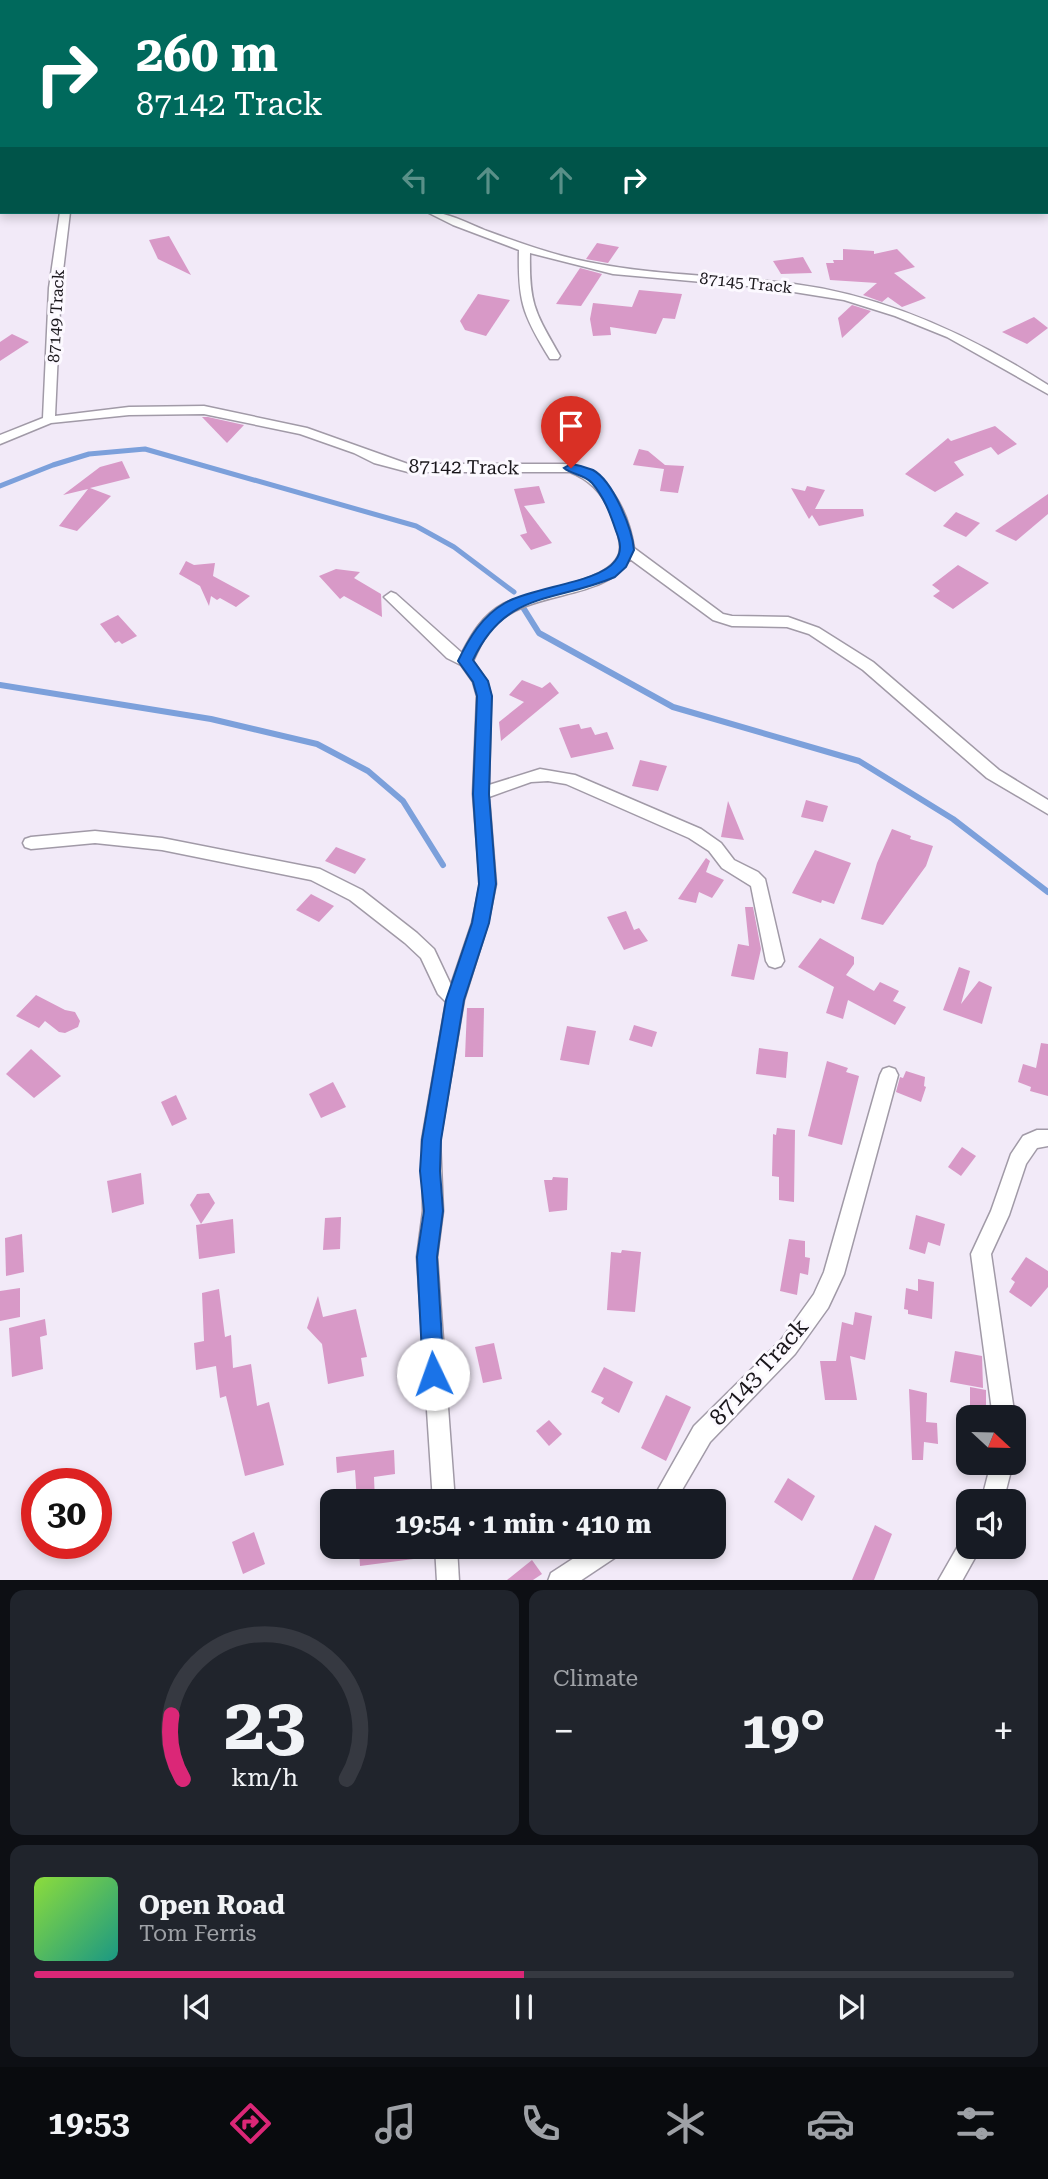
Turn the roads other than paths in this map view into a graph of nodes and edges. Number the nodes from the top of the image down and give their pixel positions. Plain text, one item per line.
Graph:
1 (65, 214) edge
2 (437, 214) edge
3 (525, 249) junction
4 (554, 356) dead end
5 (1048, 390) edge
6 (49, 420) junction
7 (0, 440) edge
8 (628, 550) junction
9 (391, 597) dead end
10 (466, 661) junction
11 (481, 794) junction
12 (1048, 808) edge
13 (31, 843) dead end
14 (775, 961) dead end
15 (455, 1000) junction
16 (889, 1075) dead end
17 (1048, 1138) edge
18 (1002, 1405) edge
19 (443, 1489) edge
20 (670, 1489) edge
21 (447, 1559) edge
22 (592, 1559) edge
23 (962, 1559) edge
24 (448, 1580) edge
25 (559, 1580) edge
26 (949, 1580) edge

1 - 6 street, 87149 Track
2 - 3 street, 87145 Track
3 - 4 street
3 - 5 street, 87145 Track
6 - 7 street, 87142 Track
6 - 8 street, 87142 Track
8 - 10 street
8 - 12 street
9 - 10 street
10 - 11 street
11 - 14 street
11 - 15 street
13 - 15 street
15 - 19 street
16 - 20 street, 87143 Track
17 - 18 street
21 - 24 street
22 - 25 street
23 - 26 street

